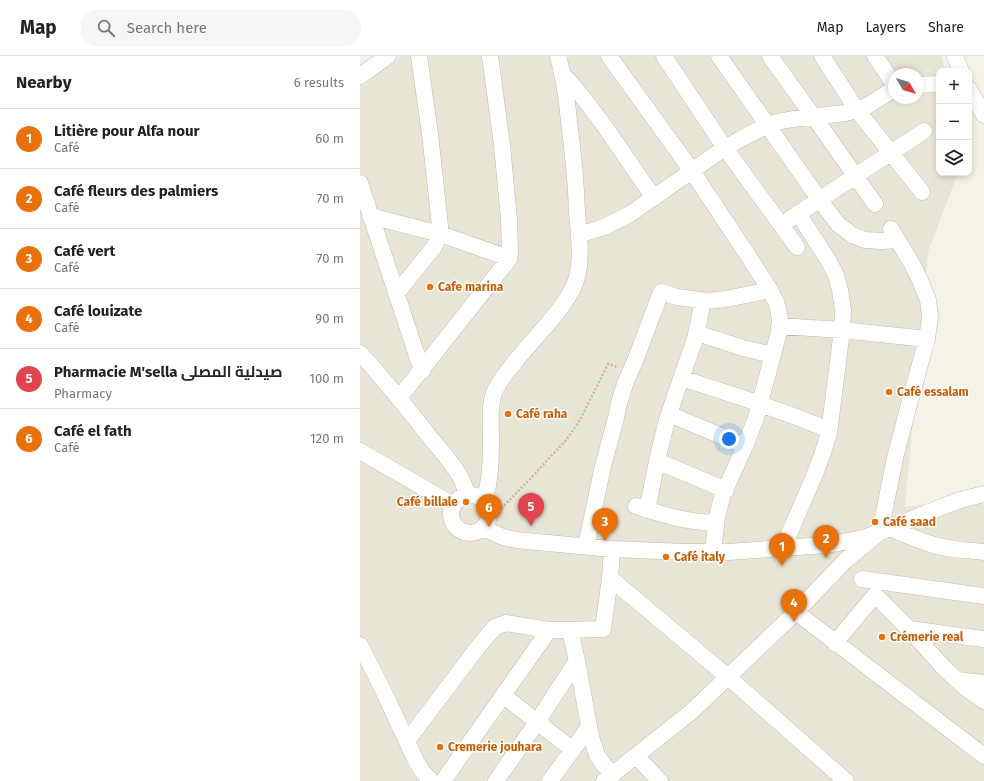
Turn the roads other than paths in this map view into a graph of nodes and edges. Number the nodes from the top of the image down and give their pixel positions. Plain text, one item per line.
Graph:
1 (388, 56) edge
2 (419, 56) edge
3 (490, 56) edge
4 (558, 56) edge
5 (609, 56) edge
6 (664, 56) edge
7 (719, 56) edge
8 (770, 56) edge
9 (822, 56) edge
10 (875, 56) edge
11 (955, 56) edge
12 (960, 68) edge
13 (562, 74) junction
14 (888, 75) edge
15 (360, 76) edge
16 (936, 84) edge
17 (924, 85) edge
18 (888, 93) edge
19 (972, 94) edge
20 (857, 110) junction
21 (984, 115) edge
22 (814, 117) junction
23 (768, 126) junction
24 (924, 131) dead end
25 (726, 148) junction
26 (891, 153) junction
27 (692, 171) junction
28 (855, 176) junction
29 (360, 184) edge
30 (922, 192) dead end
31 (654, 198) junction
32 (819, 199) junction
33 (875, 204) dead end
34 (798, 213) junction
35 (370, 216) junction
36 (781, 224) junction
37 (440, 234) junction
38 (579, 235) junction
39 (797, 247) dead end
40 (509, 258) junction
41 (770, 290) junction
42 (396, 294) junction
43 (704, 301) junction
44 (779, 326) junction
45 (842, 330) junction
46 (697, 333) junction
47 (927, 339) junction
48 (360, 353) edge
49 (772, 355) junction
50 (422, 371) junction
51 (681, 378) junction
52 (399, 398) junction
53 (760, 404) junction
54 (669, 414) junction
55 (829, 430) junction
56 (745, 446) junction
57 (360, 451) edge
58 (657, 461) junction
59 (726, 490) junction
60 (984, 494) edge
61 (467, 495) junction
62 (484, 501) junction
63 (453, 505) junction
64 (716, 523) junction
65 (485, 525) junction
66 (885, 530) junction
67 (586, 546) junction
68 (783, 548) junction
69 (612, 549) junction
70 (713, 552) junction
71 (984, 552) edge
72 (846, 560) junction
73 (610, 578) junction
74 (862, 579) junction
75 (875, 595) junction
76 (984, 596) edge
77 (796, 612) junction
78 (909, 629) junction
79 (549, 630) junction
80 (570, 630) junction
81 (984, 638) edge
82 (835, 643) junction
83 (360, 645) edge
84 (577, 661) junction
85 (728, 677) junction
86 (957, 680) junction
87 (984, 683) edge
88 (504, 696) junction
89 (984, 701) edge
90 (537, 722) junction
91 (589, 727) junction
92 (407, 741) junction
93 (573, 750) junction
94 (636, 756) junction
95 (984, 756) edge
96 (609, 778) edge
97 (431, 781) edge
98 (443, 781) edge
99 (496, 781) edge
100 (550, 781) edge
101 (660, 781) edge
102 (846, 781) edge

1 - 15 street
2 - 37 street
3 - 40 street
4 - 13 street
5 - 27 street
6 - 25 street
7 - 23 street
8 - 22 street
9 - 20 street
10 - 14 street
11 - 12 street
13 - 31 street
13 - 38 street
16 - 17 street
18 - 20 street
19 - 21 street
20 - 22 street
20 - 26 street
22 - 23 street
22 - 28 street
23 - 25 street
23 - 32 street
24 - 26 street
25 - 27 street
25 - 36 street
26 - 28 street
26 - 30 street
27 - 31 street
27 - 41 street
28 - 32 street
28 - 33 street
29 - 35 street
31 - 38 street
32 - 34 street
32 - 47 street
34 - 36 street
34 - 45 street
35 - 37 street
35 - 42 street
36 - 39 street
37 - 40 street
37 - 42 street
38 - 62 street
40 - 50 street
41 - 43 street
41 - 44 street
42 - 50 street
43 - 46 street
43 - 67 street
44 - 45 street
44 - 49 street
45 - 47 street
45 - 55 street
46 - 49 street
46 - 51 street
47 - 66 street
48 - 52 street
49 - 53 street
50 - 52 street
51 - 53 street
51 - 54 street
52 - 61 street
53 - 55 street
53 - 56 street
54 - 56 street
54 - 58 street
55 - 68 street
56 - 59 street
57 - 63 street
58 - 59 street
58 - 64 street
59 - 64 street
60 - 66 street
61 - 62 street
61 - 63 street
62 - 65 street
63 - 65 street
64 - 70 street
65 - 67 street
66 - 68 street
66 - 71 street
66 - 72 street
67 - 69 street
68 - 70 street
69 - 70 street
69 - 73 street
72 - 74 street
72 - 77 street
73 - 80 street
73 - 85 street
74 - 75 street
74 - 76 street
75 - 78 street
75 - 82 street
77 - 82 street
77 - 85 street
78 - 81 street
78 - 86 street
79 - 80 street
79 - 88 street
79 - 92 street
80 - 84 street
82 - 95 street
83 - 92 street
84 - 90 street
84 - 91 street
85 - 94 street
85 - 102 street
86 - 87 street
86 - 89 street
88 - 90 street
88 - 98 street
90 - 93 street
90 - 99 street
91 - 93 street
91 - 96 street
92 - 97 street
93 - 100 street
94 - 96 street
94 - 101 street

